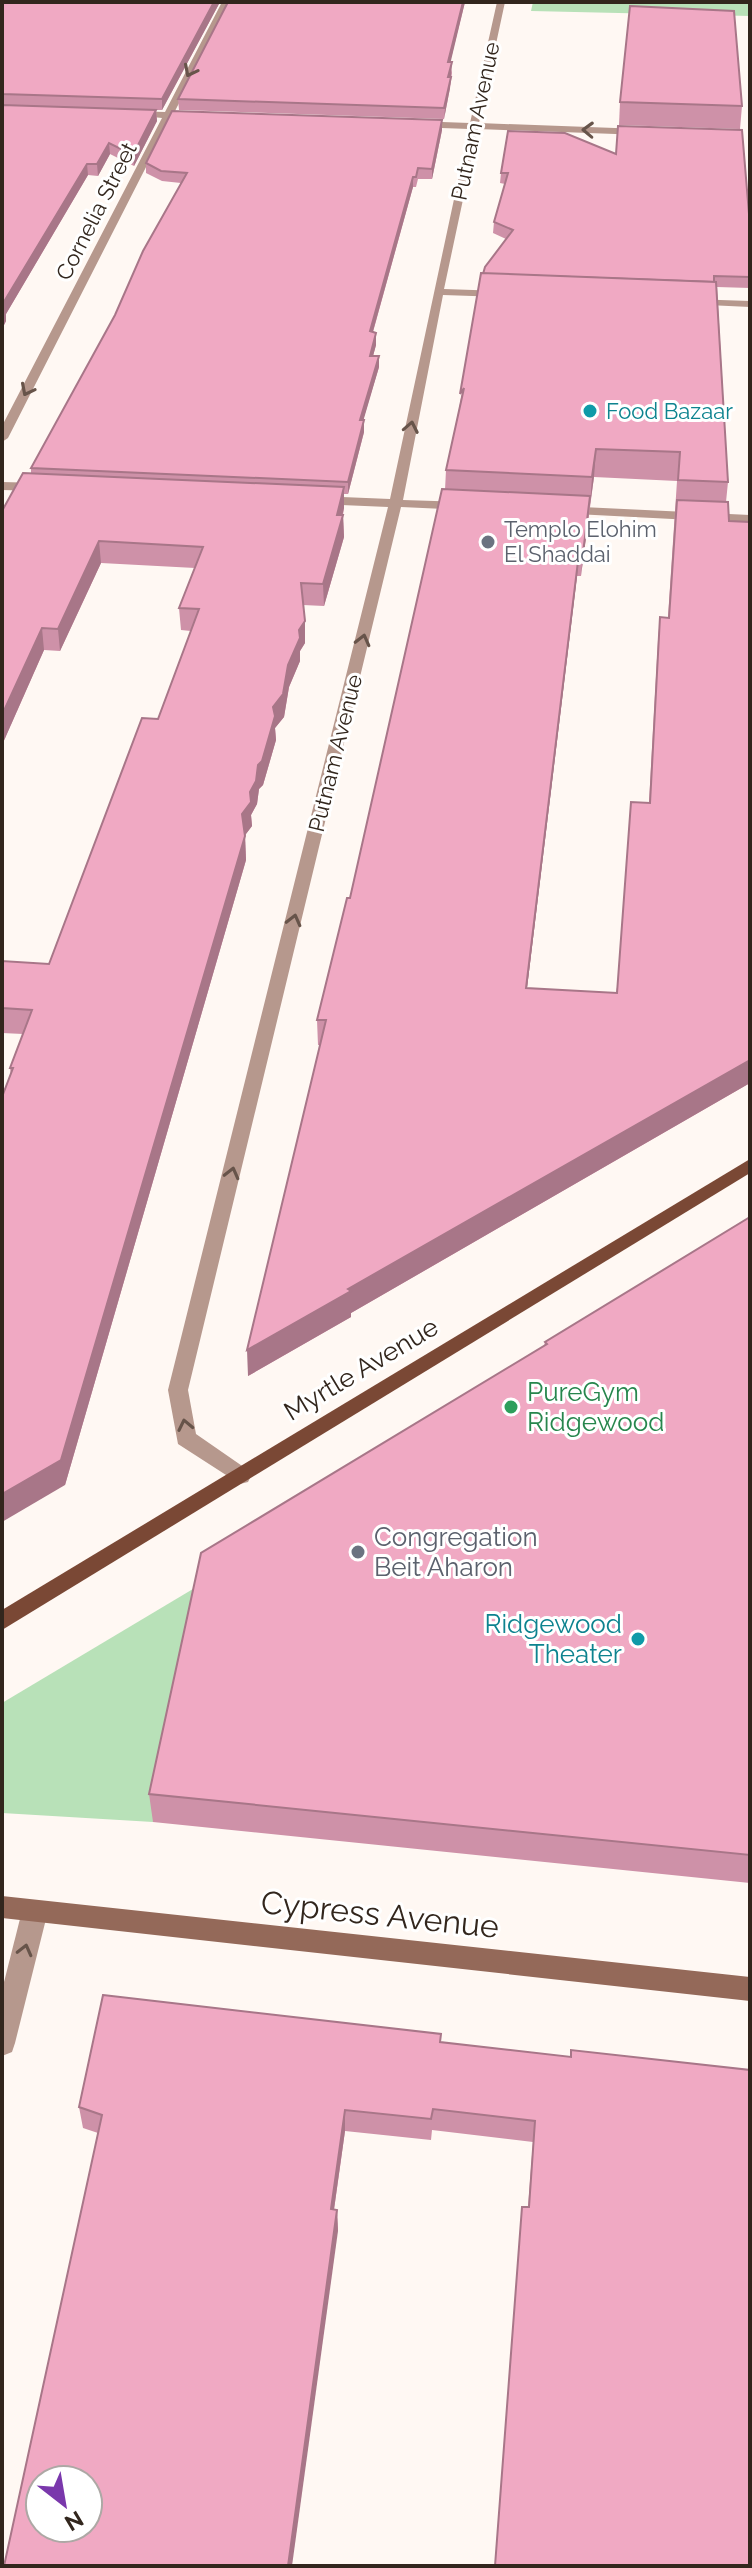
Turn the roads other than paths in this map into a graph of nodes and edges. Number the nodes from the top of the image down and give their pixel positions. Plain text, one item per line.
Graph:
1 (226, 2) edge
2 (501, 2) edge
3 (112, 114) edge
4 (167, 116) junction
5 (213, 117) edge
6 (403, 123) edge
7 (475, 126) junction
8 (658, 132) edge
9 (438, 292) junction
10 (511, 295) edge
11 (670, 301) edge
12 (750, 304) edge
13 (2, 438) edge
14 (2, 486) edge
15 (64, 488) edge
16 (297, 499) edge
17 (396, 503) junction
18 (481, 507) edge
19 (542, 510) edge
20 (750, 519) edge
21 (750, 1165) edge
22 (240, 1476) junction
23 (2, 1621) edge
24 (2, 1907) edge
25 (35, 1911) junction
26 (750, 1989) edge
27 (2, 2043) edge

1 -> 4 street, Cornelia Street
2 - 7 street, Putnam Avenue
3 - 4 street
4 - 5 street
4 -> 13 street, Cornelia Street
6 - 7 street
8 -> 7 street
7 - 9 street, Putnam Avenue
9 - 10 street
17 -> 9 street, Putnam Avenue
11 - 12 street
14 - 15 street
16 - 17 street
17 - 18 street
22 -> 17 street, Putnam Avenue
19 - 20 street
21 - 22 main road, Myrtle Avenue
22 - 23 main road, Myrtle Avenue
24 - 25 main road, Cypress Avenue
25 - 26 main road, Cypress Avenue
27 -> 25 street

